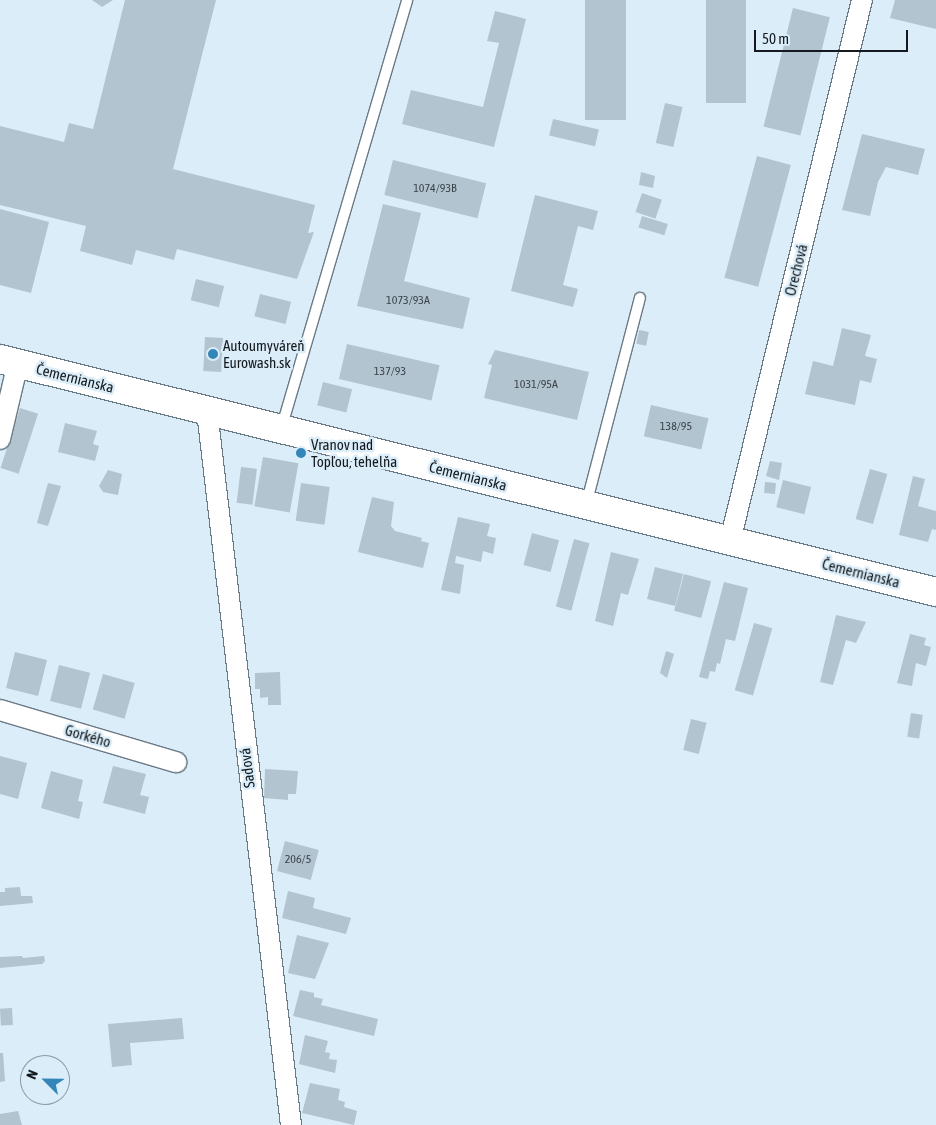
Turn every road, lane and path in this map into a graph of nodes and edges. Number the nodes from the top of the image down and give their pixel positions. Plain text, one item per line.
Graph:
1 (407, 0) edge
2 (862, 0) edge
3 (640, 298) dead end
4 (9, 361) edge
5 (207, 411) junction
6 (281, 430) junction
7 (0, 439) edge
8 (586, 505) junction
9 (730, 540) junction
10 (936, 592) edge
11 (0, 710) edge
12 (176, 762) dead end
13 (291, 1125) edge

1 - 6 lane
2 - 9 street, Orechová
3 - 8 lane
4 - 5 main road, Čemernianska
4 - 7 street
5 - 6 main road, Čemernianska
5 - 13 street, Sadová
6 - 8 main road, Čemernianska
8 - 9 main road, Čemernianska
9 - 10 main road, Čemernianska
11 - 12 street, Gorkého

